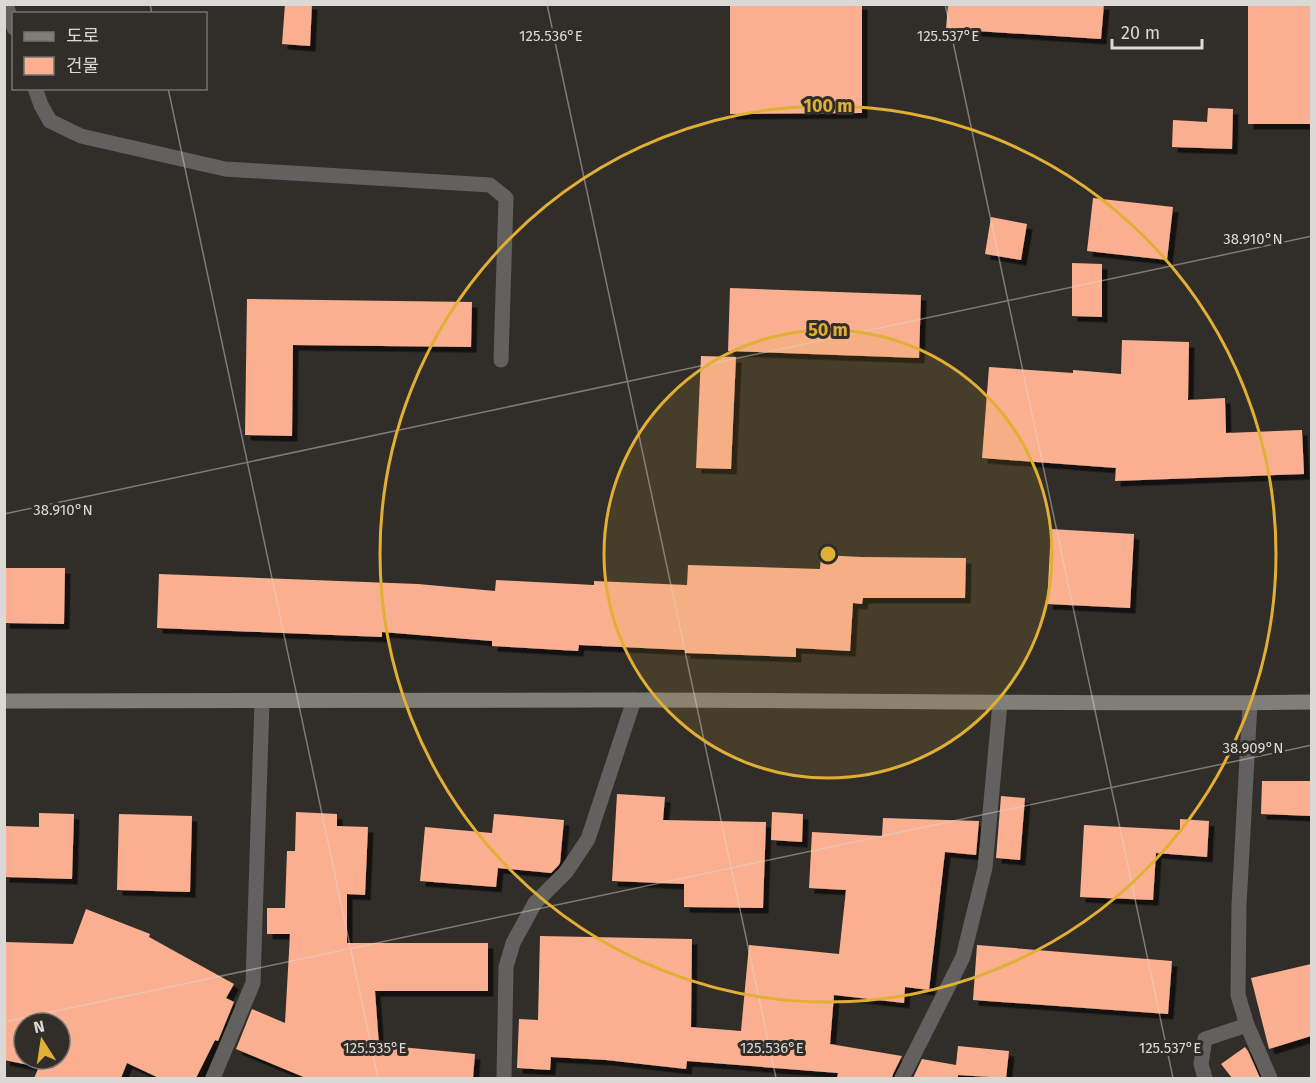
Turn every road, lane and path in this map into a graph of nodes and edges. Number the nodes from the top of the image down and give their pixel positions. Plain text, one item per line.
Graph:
1 (6, 4) edge
2 (12, 22) edge
3 (36, 90) edge
4 (501, 360) dead end
5 (634, 700) junction
6 (4, 701) edge
7 (262, 702) junction
8 (1311, 702) edge
9 (1000, 703) junction
10 (1250, 703) junction
11 (1247, 1026) junction
12 (213, 1078) edge
13 (504, 1078) edge
14 (902, 1078) edge
15 (1205, 1078) edge
16 (1270, 1078) edge

1 - 2 street
3 - 4 street
5 - 7 main road
5 - 9 main road
5 - 13 street
6 - 7 main road
7 - 12 street
8 - 10 main road
9 - 10 main road
9 - 14 street
10 - 11 street
11 - 15 street
11 - 16 street

